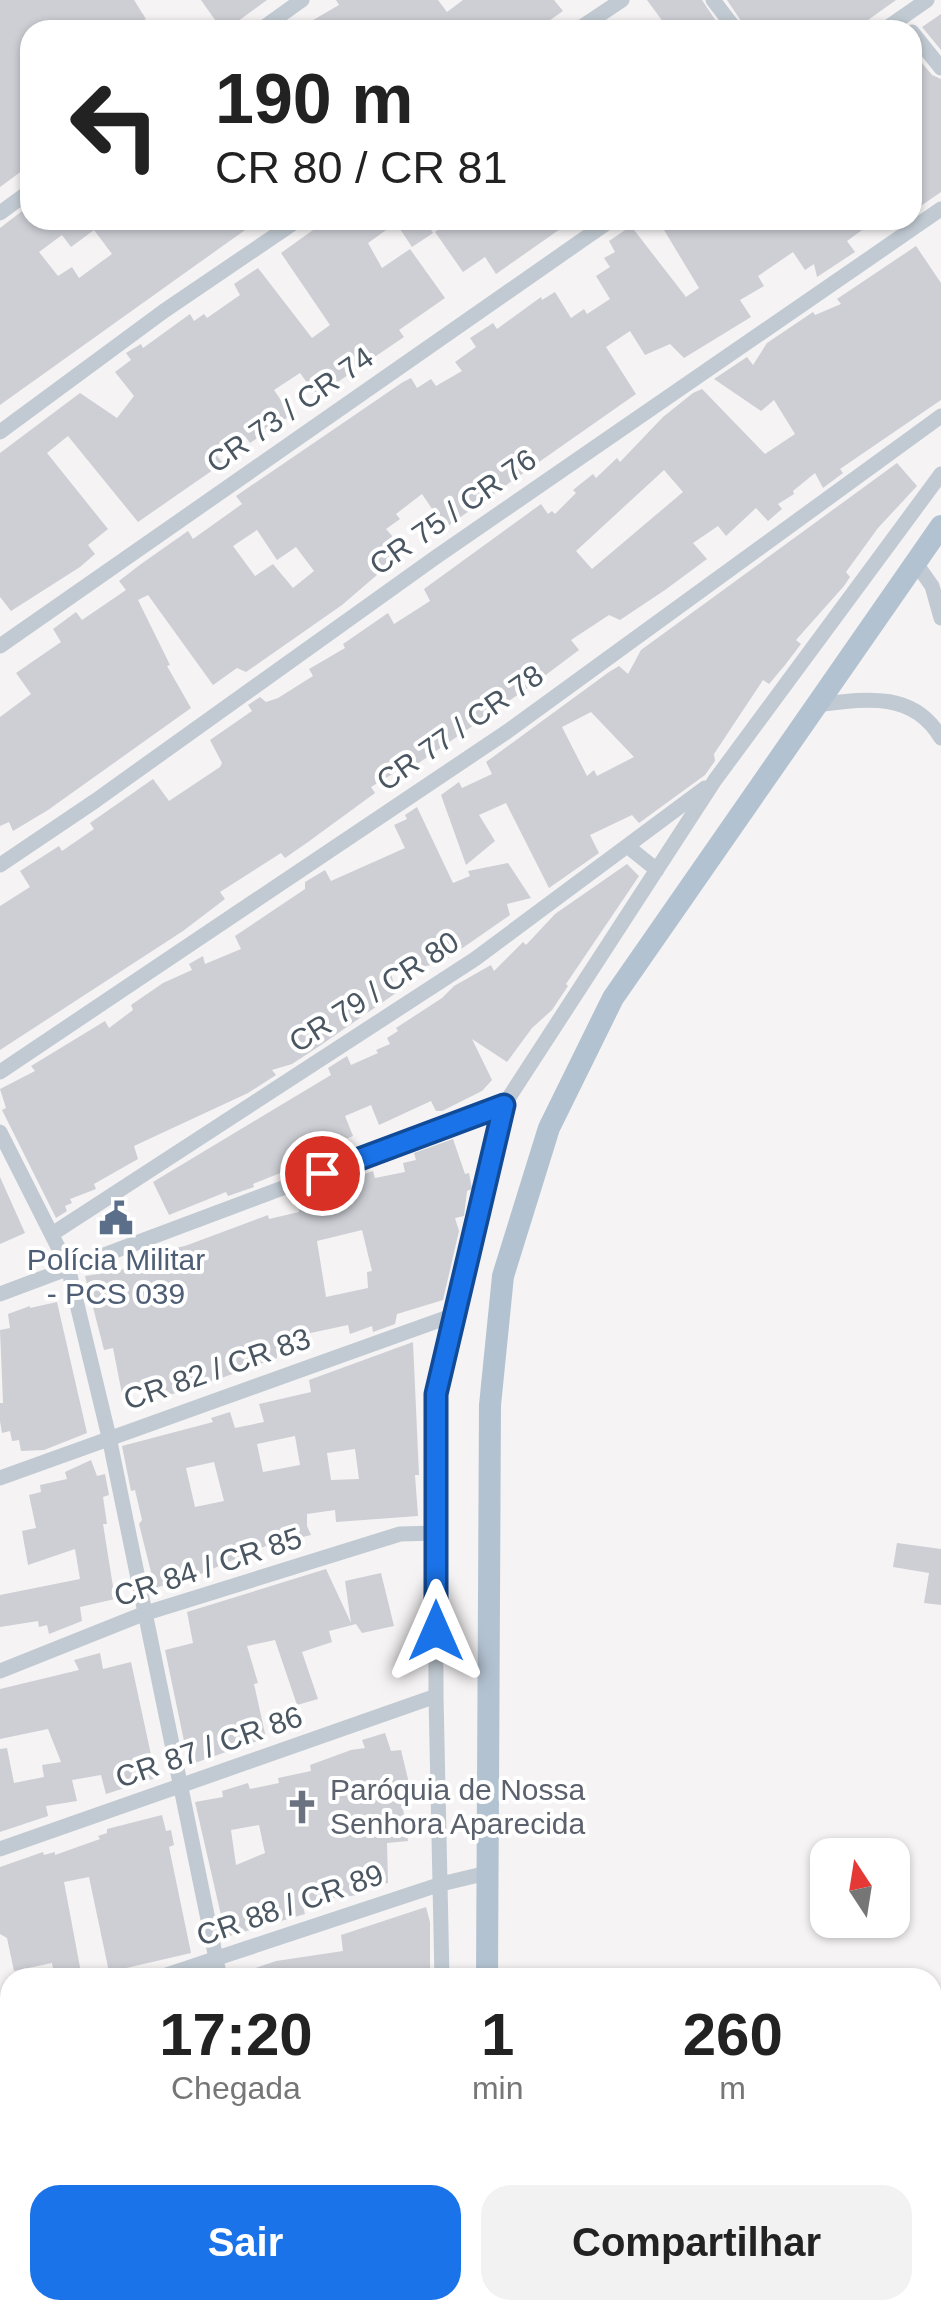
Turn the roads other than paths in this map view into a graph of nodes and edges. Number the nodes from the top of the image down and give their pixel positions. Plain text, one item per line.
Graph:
1 (302, 0) edge
2 (622, 0) edge
3 (713, 0) edge
4 (274, 20) edge
5 (593, 20) edge
6 (728, 20) edge
7 (922, 44) edge
8 (941, 68) edge
9 (283, 230) edge
10 (597, 230) edge
11 (912, 230) edge
12 (941, 416) edge
13 (0, 432) edge
14 (941, 474) edge
15 (941, 526) edge
16 (916, 562) junction
17 (941, 618) edge
18 (0, 646) edge
19 (816, 705) junction
20 (941, 738) edge
21 (715, 780) junction
22 (627, 846) junction
23 (0, 864) edge
24 (657, 870) junction
25 (0, 1072) edge
26 (504, 1105) junction
27 (0, 1132) edge
28 (52, 1234) junction
29 (68, 1267) junction
30 (0, 1294) edge
31 (454, 1315) junction
32 (109, 1437) junction
33 (0, 1478) edge
34 (437, 1533) junction
35 (143, 1614) junction
36 (0, 1671) edge
37 (436, 1696) junction
38 (179, 1787) junction
39 (0, 1849) edge
40 (487, 1873) junction
41 (441, 1884) junction
42 (216, 1960) junction
43 (190, 1968) edge
44 (218, 1968) edge
45 (442, 1968) edge
46 (487, 1968) edge

1 - 4 street
2 - 5 street
3 - 6 street
7 - 8 street
9 - 13 street
10 - 18 street, CR 73 / CR 74
11 - 23 street, CR 75 / CR 76
12 - 25 street, CR 77 / CR 78
14 - 21 street
15 - 16 main road
16 - 17 street
16 - 19 main road
19 - 20 street
19 - 40 main road
21 - 22 street, CR 79 / CR 80
21 - 24 street
22 - 24 street
22 - 28 street, CR 79 / CR 80
24 - 26 street
26 - 29 street
26 - 31 street
27 - 28 street
28 - 29 street
29 - 30 street
29 - 32 street
31 - 32 street, CR 82 / CR 83
31 - 34 street
32 - 33 street, CR 82 / CR 83
32 - 35 street
34 - 35 street, CR 84 / CR 85
34 - 37 street
35 - 36 street, CR 84 / CR 85
35 - 38 street
37 - 38 street, CR 87 / CR 86
37 - 41 street
38 - 39 street, CR 87 / CR 86
38 - 42 street
40 - 41 street, CR 88 / CR 89
40 - 46 main road
41 - 42 street, CR 88 / CR 89
41 - 45 street
42 - 43 street, CR 88 / CR 89
42 - 44 street

